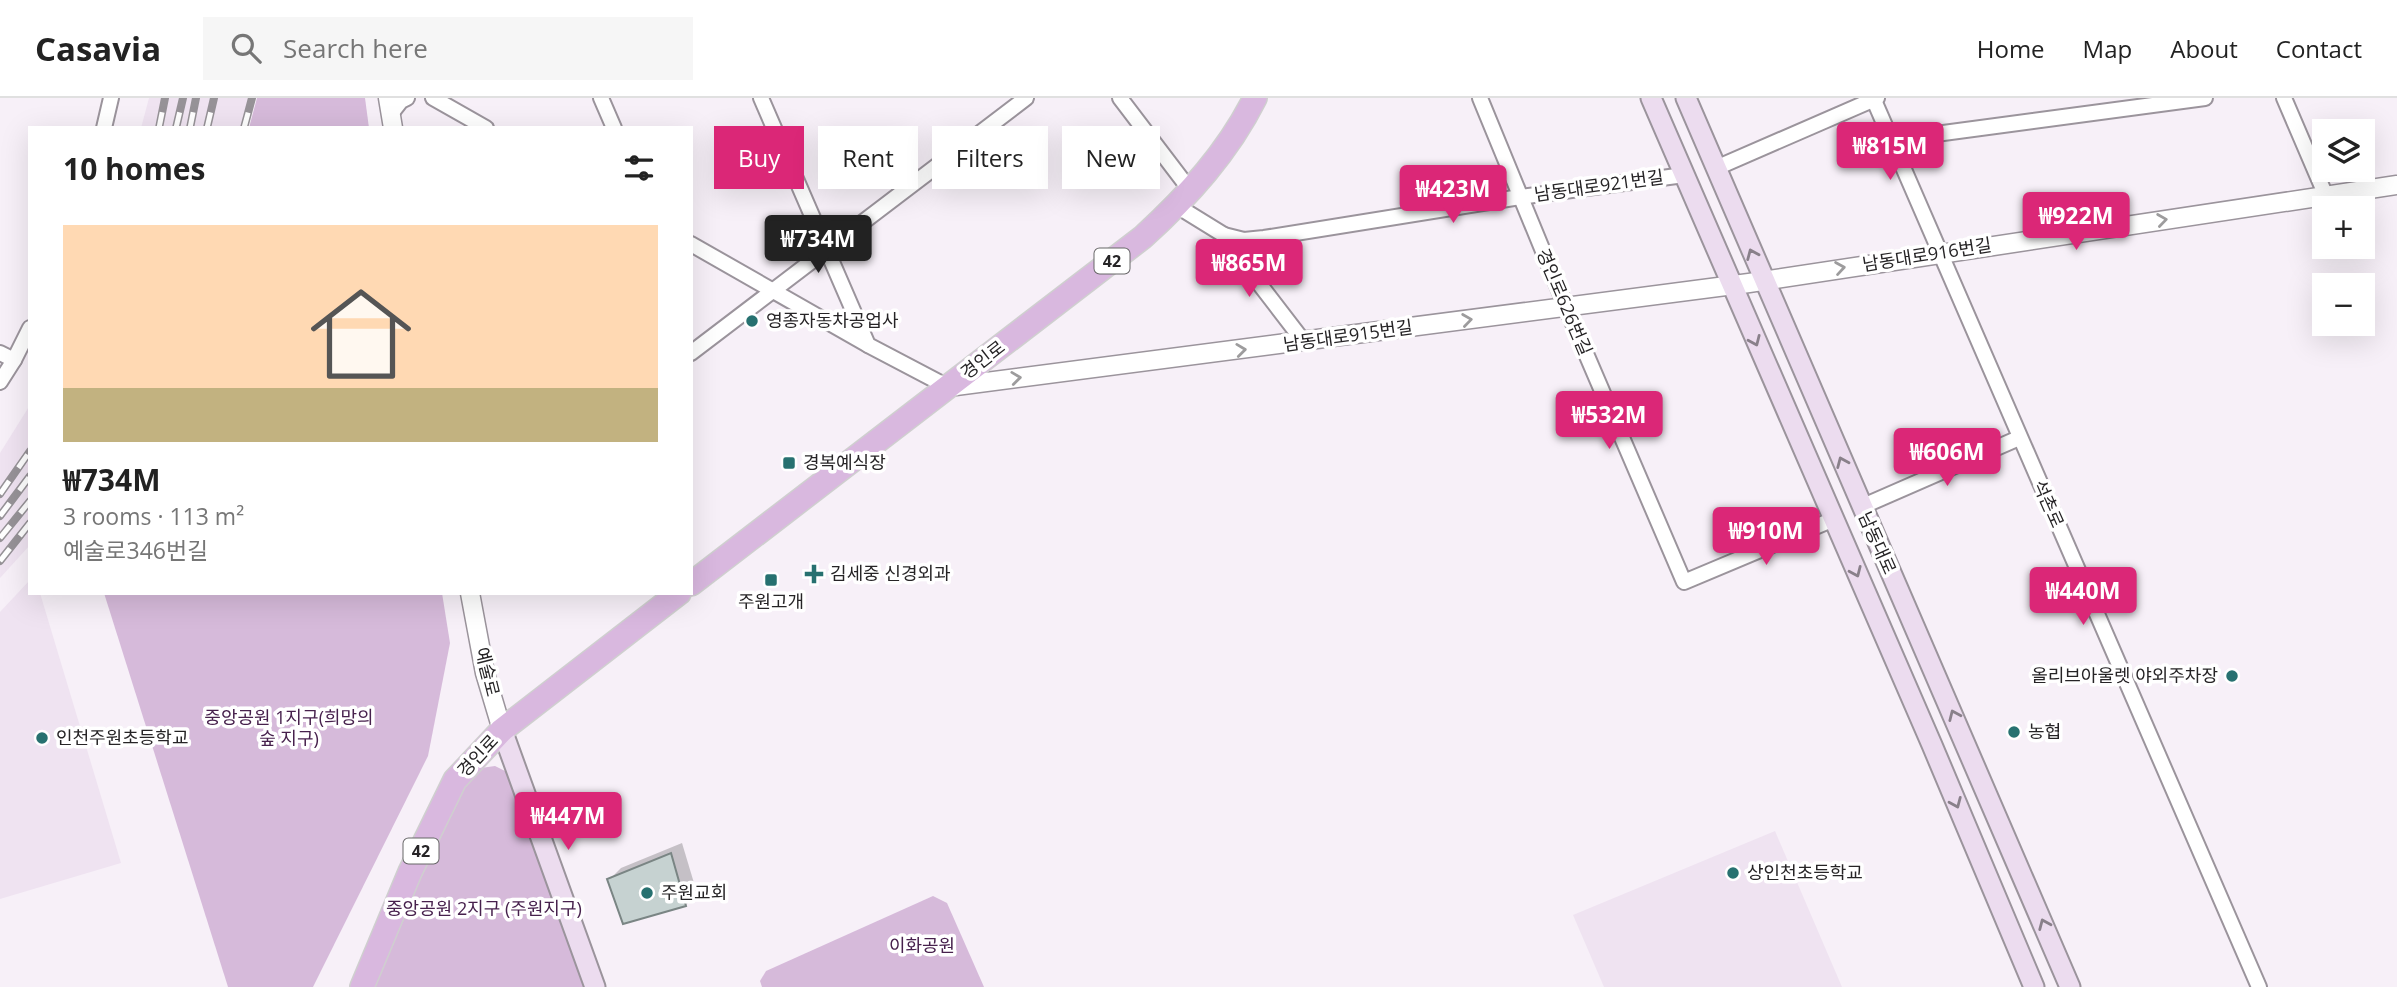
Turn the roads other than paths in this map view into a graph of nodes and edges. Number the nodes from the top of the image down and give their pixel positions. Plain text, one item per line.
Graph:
1 (111, 98) edge
2 (407, 98) edge
3 (433, 98) edge
4 (601, 98) edge
5 (761, 98) edge
6 (1026, 98) edge
7 (1120, 98) edge
8 (1480, 98) edge
9 (1651, 98) edge
10 (1686, 98) edge
11 (1875, 98) edge
12 (2205, 98) edge
13 (2284, 98) edge
14 (1254, 101) edge
15 (390, 114) edge
16 (104, 126) edge
17 (482, 126) edge
18 (613, 126) edge
19 (1891, 140) junction
20 (1716, 168) junction
21 (1684, 175) junction
22 (2397, 185) edge
23 (2326, 196) joint
24 (1520, 197) junction
25 (1184, 198) junction
26 (2312, 198) edge
27 (1224, 235) junction
28 (693, 245) edge
29 (826, 250) junction
30 (1939, 253) junction
31 (1747, 283) junction
32 (773, 291) junction
33 (1566, 307) junction
34 (28, 332) edge
35 (1304, 342) junction
36 (868, 345) junction
37 (693, 351) edge
38 (0, 353) edge
39 (14, 360) junction
40 (0, 382) edge
41 (948, 387) junction
42 (2019, 438) junction
43 (1861, 507) junction
44 (1834, 519) junction
45 (693, 582) edge
46 (470, 595) edge
47 (676, 595) edge
48 (502, 730) junction
49 (362, 987) edge
50 (595, 987) edge
51 (2034, 987) edge
52 (2070, 987) edge
53 (2259, 987) edge

1 - 16 street
2 - 15 street
3 - 17 street
4 - 18 street
5 - 29 street
6 - 29 street
7 - 25 street
8 - 24 street, 경인로626번길
9 - 21 main road
10 - 20 main road, 남동대로
11 - 19 street, 석촌로
11 - 20 street
12 - 19 street
13 - 23 street
14 - 25 main road, 경인로 / 42
19 - 30 street, 석촌로
31 -> 20 main road, 남동대로
21 - 24 street, 남동대로921번길
21 - 31 main road
22 - 23 street, 남동대로916번길
24 - 27 street, 남동대로921번길
24 - 33 street, 경인로626번길
25 - 27 street
25 - 41 main road, 경인로 / 42
30 -> 26 street, 남동대로916번길
27 - 35 street
28 - 32 street
29 - 32 street
29 - 36 street
31 -> 30 street, 남동대로916번길
30 - 42 street, 석촌로
31 - 33 street, 남동대로915번길
43 -> 31 main road, 남동대로
31 -> 44 main road
32 - 36 street
32 - 37 street
35 -> 33 street, 남동대로915번길
33 - 44 street, 경인로626번길
34 - 39 street
41 -> 35 street, 남동대로915번길
36 - 41 street
38 - 39 street
39 - 40 street
41 - 45 main road, 경인로 / 42
42 - 43 street
42 - 53 street, 석촌로
52 -> 43 main road, 남동대로
44 -> 51 main road
46 - 48 street, 예술로
47 - 48 main road, 경인로 / 42
48 - 49 main road, 경인로 / 42
48 - 50 main road, 예술로

